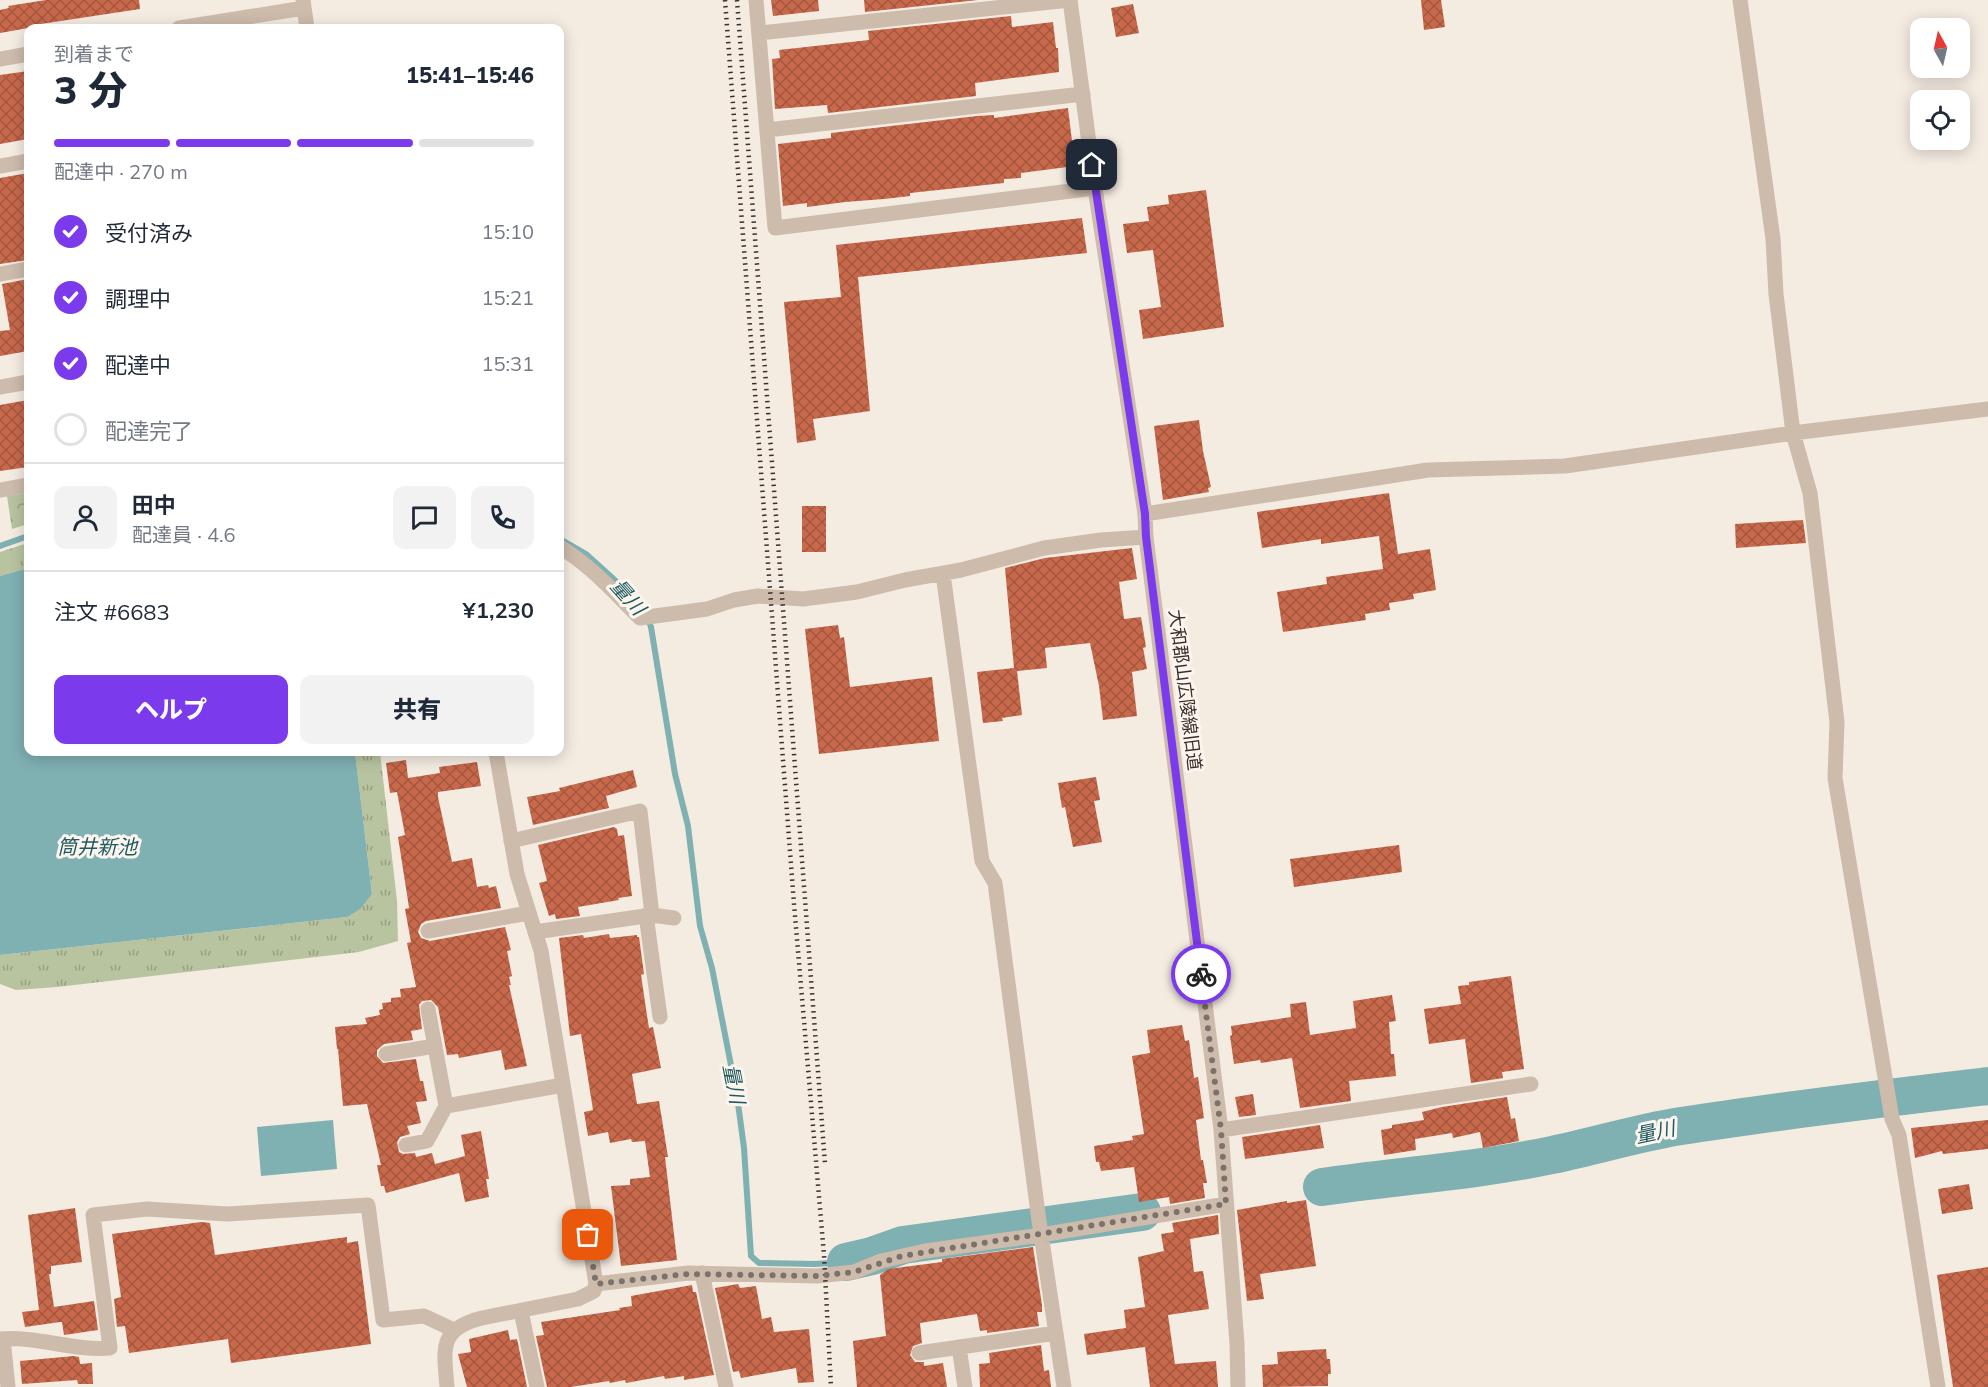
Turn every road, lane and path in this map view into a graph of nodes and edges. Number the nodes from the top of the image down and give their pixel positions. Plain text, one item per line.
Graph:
1 (756, 0) edge
2 (1070, 0) edge
3 (1740, 0) edge
4 (303, 4) edge
5 (200, 24) edge
6 (307, 24) edge
7 (759, 33) junction
8 (24, 55) edge
9 (0, 59) edge
10 (1083, 94) junction
11 (767, 130) junction
12 (24, 162) edge
13 (0, 166) edge
14 (1095, 188) junction
15 (24, 270) edge
16 (0, 274) edge
17 (24, 383) edge
18 (0, 387) edge
19 (1988, 409) edge
20 (1793, 433) junction
21 (24, 486) edge
22 (0, 490) edge
23 (1145, 514) junction
24 (1146, 537) junction
25 (564, 549) edge
26 (943, 574) junction
27 (497, 756) edge
28 (511, 841) junction
29 (529, 913) junction
30 (649, 915) junction
31 (674, 918) dead end
32 (428, 931) dead end
33 (535, 932) junction
34 (428, 1009) dead end
35 (660, 1017) dead end
36 (435, 1046) junction
37 (386, 1054) dead end
38 (1531, 1084) dead end
39 (563, 1085) junction
40 (446, 1106) junction
41 (1221, 1130) junction
42 (406, 1145) dead end
43 (1226, 1204) junction
44 (1040, 1228) junction
45 (702, 1273) junction
46 (596, 1284) junction
47 (521, 1311) junction
48 (454, 1330) junction
49 (1056, 1334) junction
50 (1, 1339) edge
51 (959, 1347) junction
52 (919, 1353) dead end
53 (8, 1387) edge
54 (447, 1387) edge
55 (537, 1387) edge
56 (726, 1387) edge
57 (966, 1387) edge
58 (1064, 1387) edge
59 (1238, 1387) edge
60 (1938, 1387) edge

1 - 7 street
2 - 7 street
2 - 10 street, 大和郡山広陵線旧道
3 - 20 street
4 - 5 street
4 - 6 street
7 - 11 street
8 - 9 street
10 - 11 street
10 - 14 street, 大和郡山広陵線旧道
11 - 14 street
12 - 13 street
14 - 23 street, 大和郡山広陵線旧道
15 - 16 street
17 - 18 street
19 - 20 street
20 - 23 street
20 - 60 street
21 - 22 street
23 - 24 street, 大和郡山広陵線旧道
24 - 26 street
24 - 41 street, 大和郡山広陵線旧道
25 - 26 street
26 - 44 street
27 - 28 street
28 - 29 street
28 - 30 street
29 - 32 street
29 - 33 street
30 - 31 street
30 - 33 street
30 - 35 street
33 - 39 street
34 - 36 street
36 - 37 street
36 - 40 street
38 - 41 street
39 - 40 street
39 - 46 street
40 - 42 street
41 - 43 street, 大和郡山広陵線旧道
43 - 44 street
43 - 59 street, 大和郡山広陵線旧道
44 - 45 street
44 - 49 street
45 - 46 street
45 - 56 street
46 - 47 street
47 - 48 street
47 - 55 street
48 - 50 street
48 - 54 street
49 - 51 street
49 - 58 street
50 - 53 street
51 - 52 street
51 - 57 street

